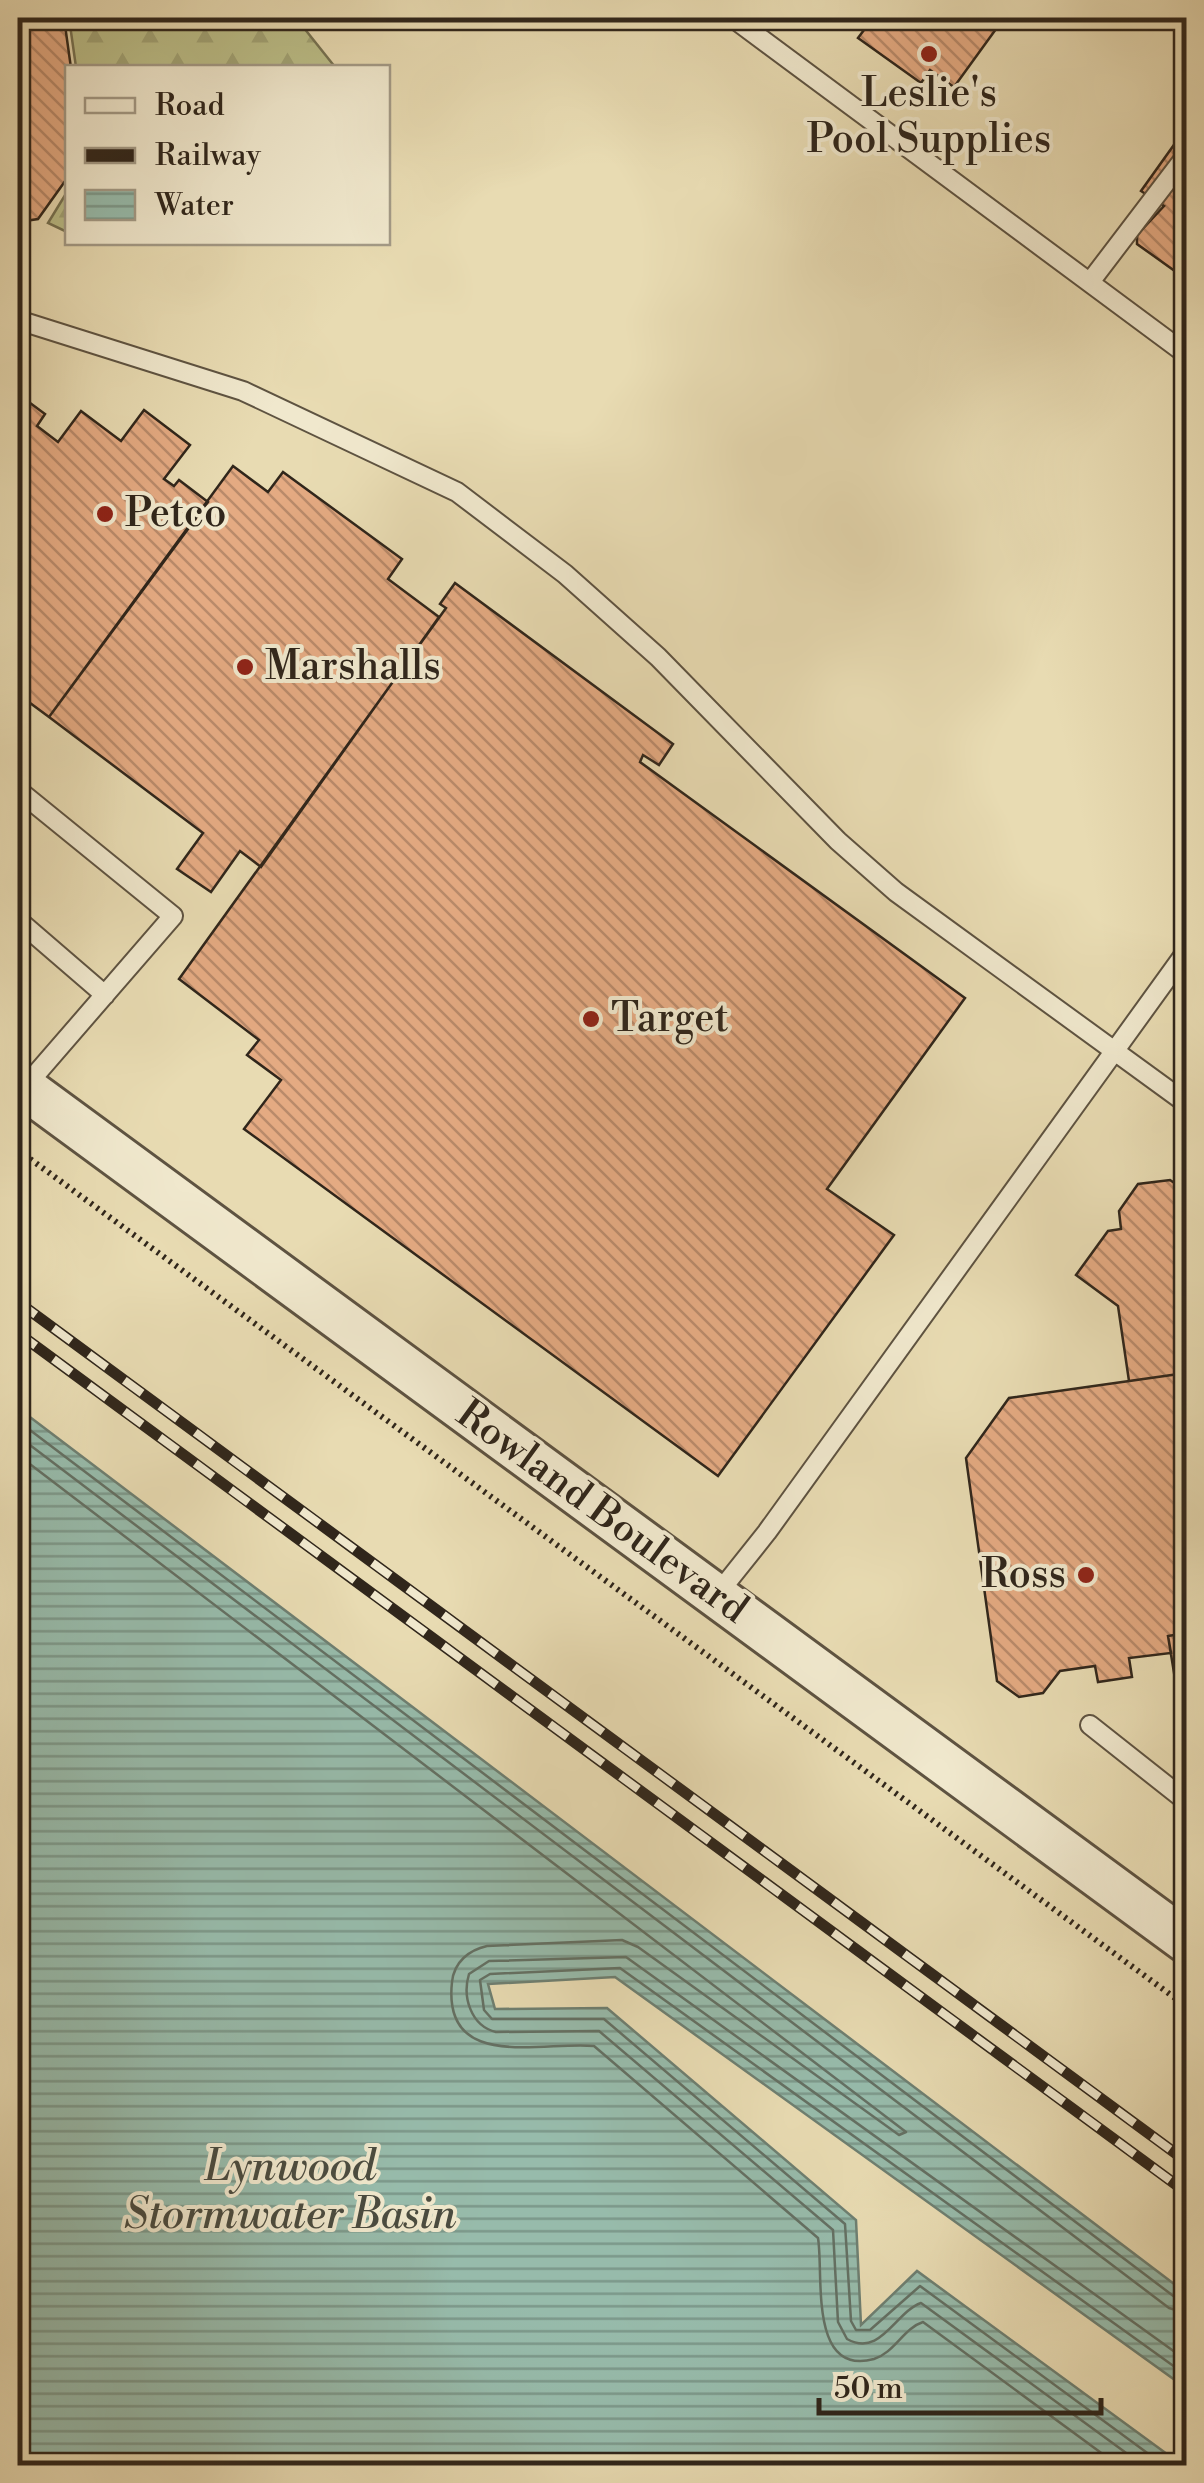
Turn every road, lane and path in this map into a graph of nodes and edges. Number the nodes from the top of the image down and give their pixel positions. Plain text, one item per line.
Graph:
1 (733, 18) edge
2 (1186, 156) edge
3 (1090, 282) junction
4 (18, 320) edge
5 (1186, 354) edge
6 (18, 790) edge
7 (18, 920) edge
8 (1186, 952) edge
9 (105, 995) junction
10 (1114, 1050) junction
11 (21, 1086) edge
12 (1186, 1103) edge
13 (18, 1150) edge
14 (716, 1596) junction
15 (1090, 1725) dead end
16 (1186, 1801) edge
17 (1186, 1941) edge
18 (1186, 2006) edge

1 - 3 lane
2 - 3 lane
3 - 5 lane
4 - 10 lane
6 - 9 lane
7 - 9 lane
8 - 10 lane
9 - 11 lane
10 - 12 lane
10 - 14 lane
11 - 14 street, Rowland Boulevard
13 - 18 path
14 - 17 street, Rowland Boulevard
15 - 16 lane

